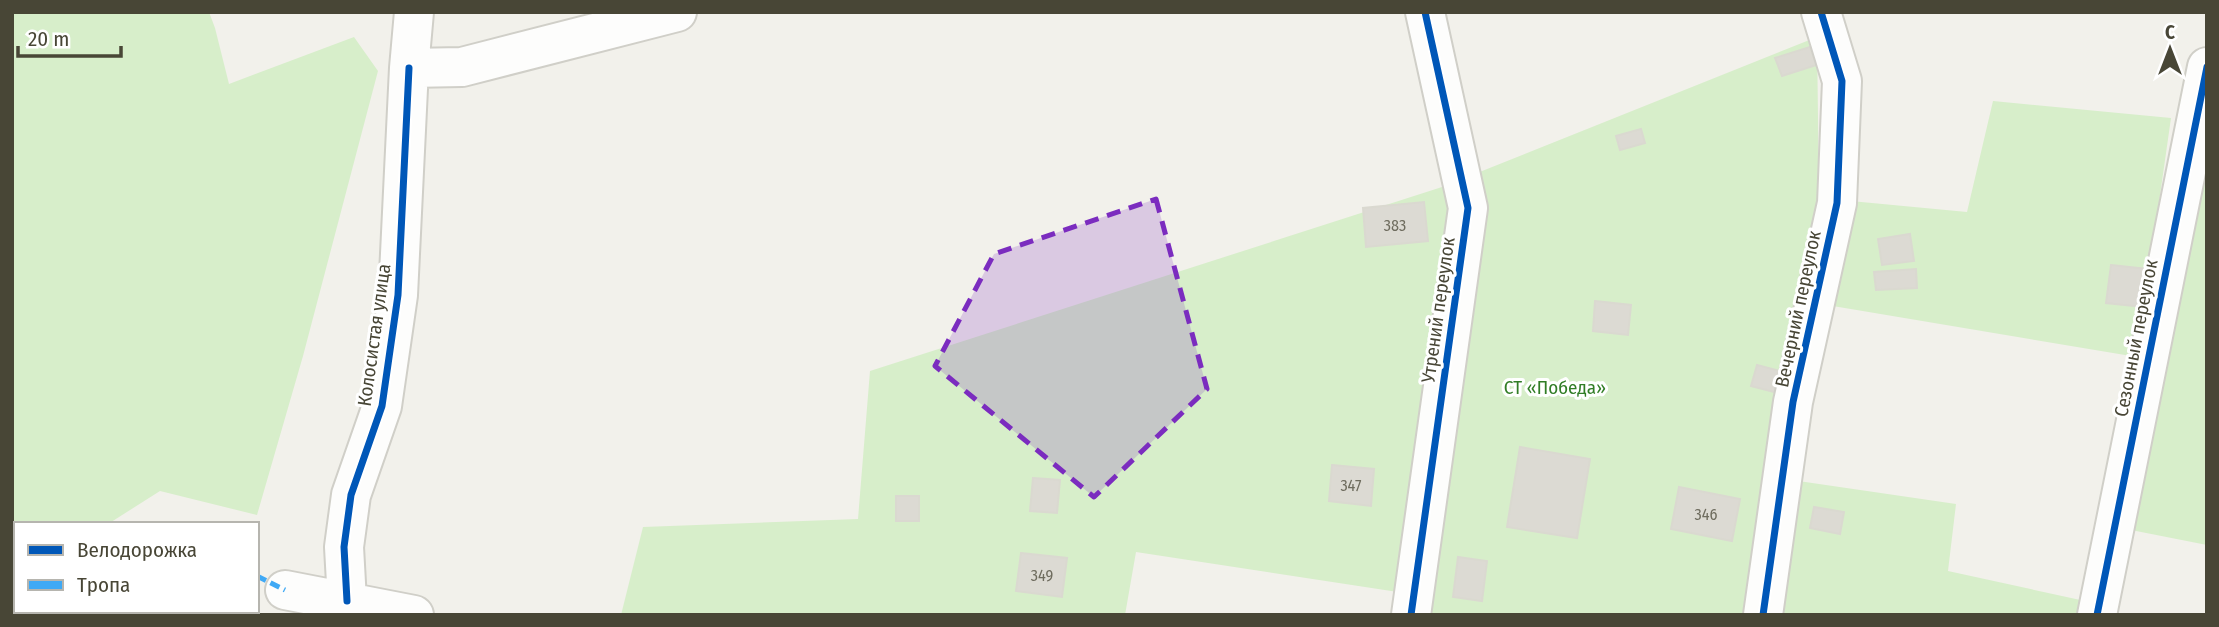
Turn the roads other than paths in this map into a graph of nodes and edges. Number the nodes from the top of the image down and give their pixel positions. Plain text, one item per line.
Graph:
1 (414, 12) edge
2 (677, 12) edge
3 (1425, 12) edge
4 (1821, 12) edge
5 (2207, 67) edge
6 (409, 68) junction
7 (285, 590) dead end
8 (346, 601) junction
9 (414, 615) edge
10 (1411, 615) edge
11 (1763, 615) edge
12 (2097, 615) edge

1 - 6 street, Колосистая улица
2 - 6 street
3 - 10 street, Утрений переулок
4 - 11 street, Вечерний переулок
5 - 12 street, Сезонный переулок
6 - 8 street, Колосистая улица
7 - 8 street
8 - 9 street

